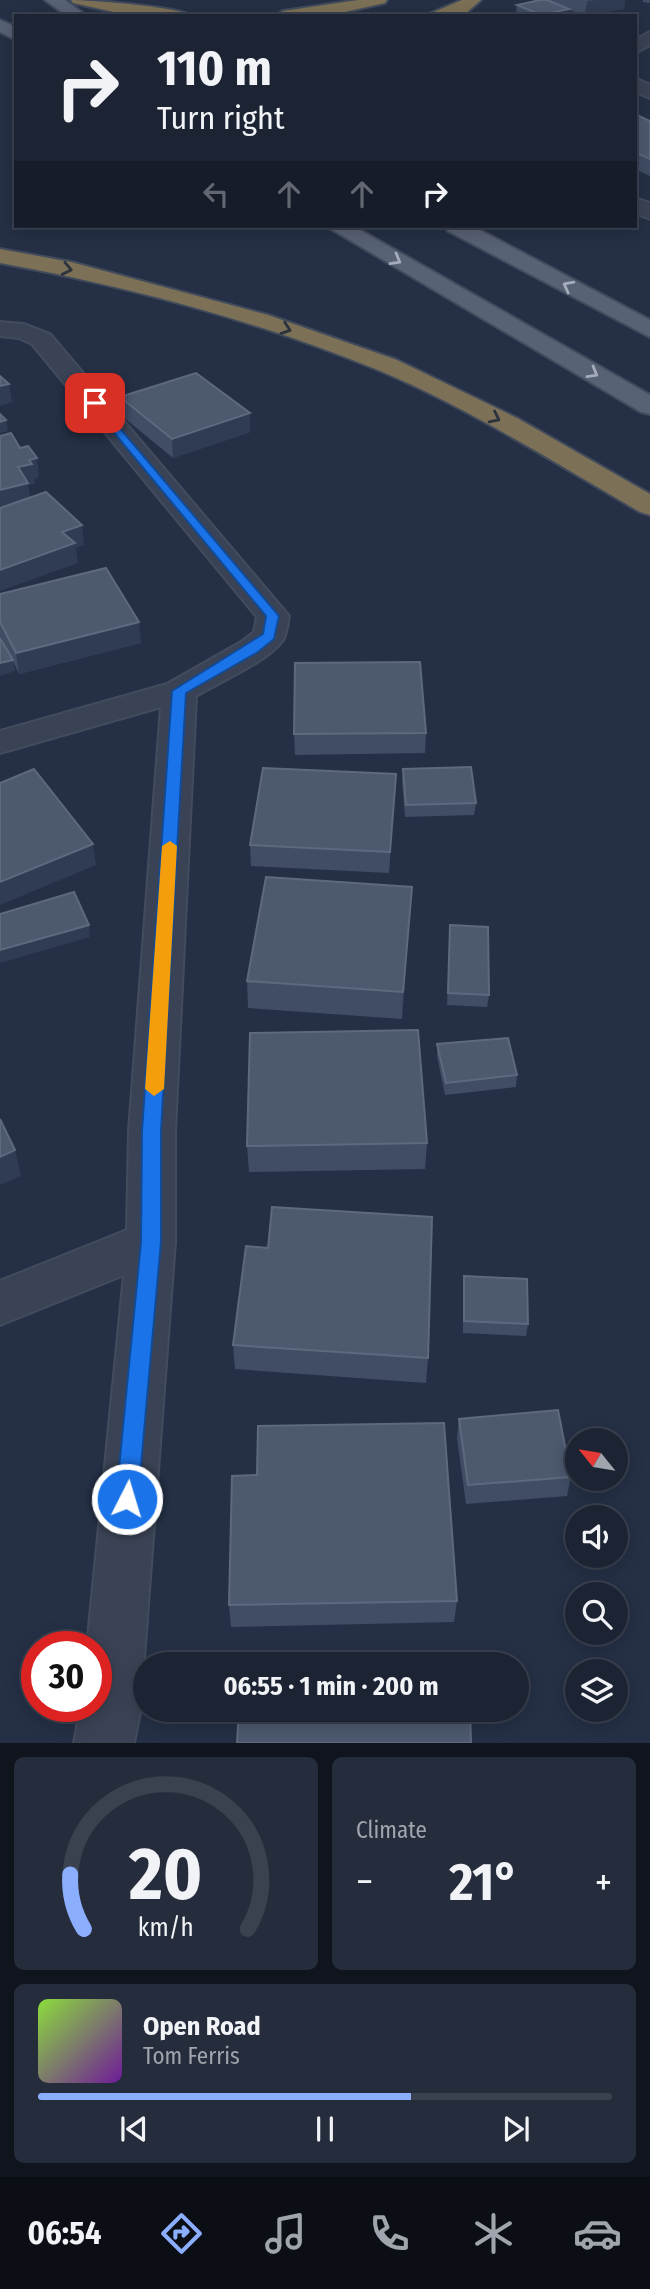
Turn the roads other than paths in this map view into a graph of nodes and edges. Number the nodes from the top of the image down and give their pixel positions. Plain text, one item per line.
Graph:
1 (54, 0) edge
2 (79, 0) edge
3 (379, 0) edge
4 (473, 0) edge
5 (76, 14) edge
6 (156, 14) edge
7 (300, 14) edge
8 (441, 14) edge
9 (340, 228) edge
10 (460, 228) edge
11 (0, 256) edge
12 (0, 329) edge
13 (650, 330) edge
14 (650, 406) edge
15 (650, 506) edge
16 (179, 691) junction
17 (0, 742) edge
18 (151, 1242) junction
19 (0, 1303) edge
20 (104, 1743) edge

1 - 5 main road
2 - 6 highway
3 - 7 highway
4 - 8 highway
9 -> 14 main road
13 -> 10 main road
11 -> 15 highway
12 - 16 street
16 - 17 street
16 - 18 street
18 - 19 street
18 - 20 street

